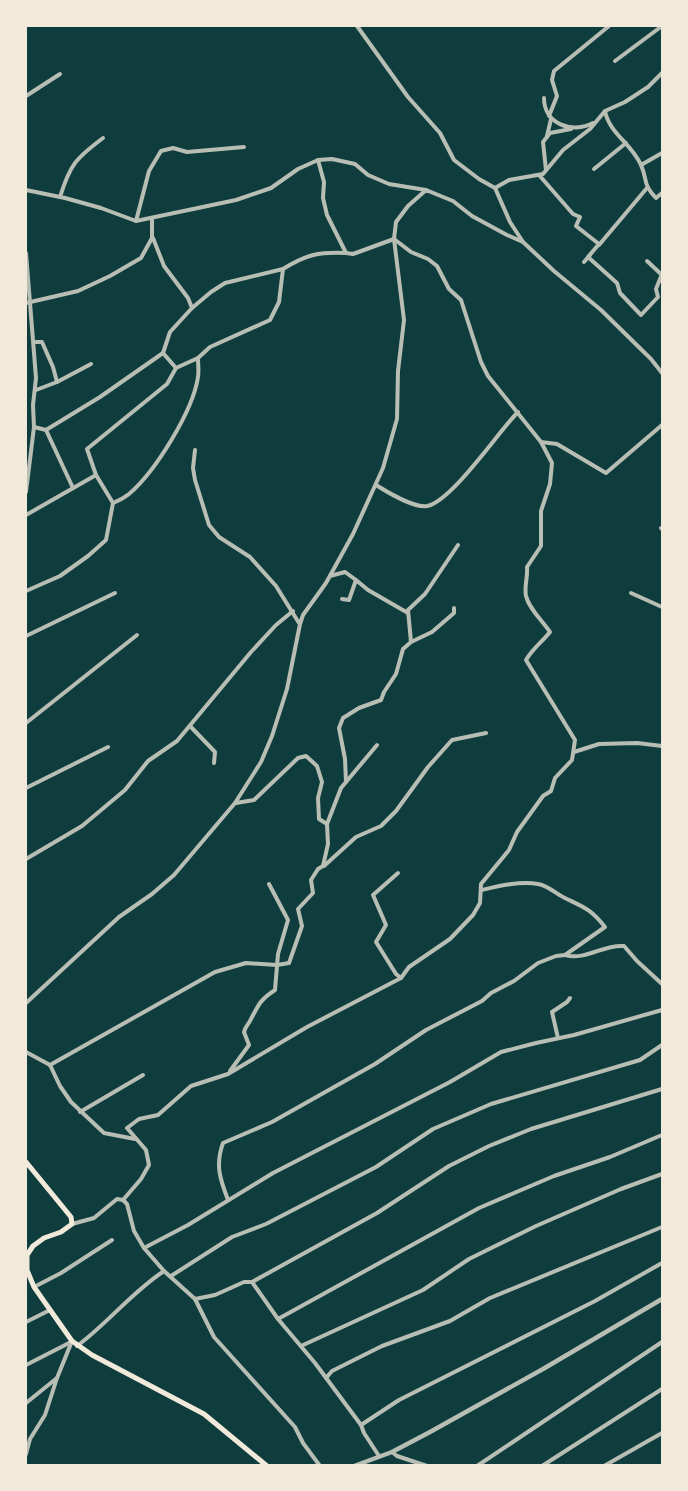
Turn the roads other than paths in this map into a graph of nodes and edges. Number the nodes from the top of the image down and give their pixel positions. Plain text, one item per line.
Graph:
1 (357, 26) edge
2 (609, 26) edge
3 (663, 26) edge
4 (615, 61) dead end
5 (663, 73) edge
6 (60, 74) dead end
7 (26, 96) edge
8 (544, 98) dead end
9 (605, 111) junction
10 (550, 118) junction
11 (597, 122) junction
12 (572, 129) junction
13 (547, 137) junction
14 (103, 138) dead end
15 (626, 143) junction
16 (244, 147) dead end
17 (663, 153) edge
18 (318, 160) junction
19 (641, 165) junction
20 (594, 169) dead end
21 (546, 170) junction
22 (538, 175) junction
23 (495, 188) junction
24 (647, 188) junction
25 (26, 190) edge
26 (426, 190) junction
27 (663, 193) edge
28 (60, 197) junction
29 (152, 219) junction
30 (136, 221) junction
31 (152, 237) junction
32 (394, 239) junction
33 (523, 242) junction
34 (26, 253) edge
35 (346, 253) junction
36 (588, 257) junction
37 (646, 261) dead end
38 (584, 262) dead end
39 (283, 268) junction
40 (662, 274) edge
41 (27, 302) edge
42 (192, 308) junction
43 (34, 342) junction
44 (162, 353) junction
45 (198, 358) junction
46 (91, 364) dead end
47 (176, 368) junction
48 (663, 373) edge
49 (57, 382) junction
50 (36, 390) junction
51 (519, 412) junction
52 (663, 425) edge
53 (34, 427) junction
54 (46, 430) junction
55 (541, 441) junction
56 (195, 450) dead end
57 (96, 475) junction
58 (376, 485) junction
59 (73, 488) junction
60 (26, 492) edge
61 (112, 504) junction
62 (26, 515) edge
63 (458, 545) dead end
64 (330, 576) junction
65 (356, 580) junction
66 (26, 591) edge
67 (116, 593) dead end
68 (631, 593) dead end
69 (342, 599) dead end
70 (663, 607) edge
71 (454, 608) dead end
72 (293, 611) junction
73 (408, 613) junction
74 (300, 624) junction
75 (137, 635) dead end
76 (26, 636) edge
77 (411, 642) junction
78 (26, 723) edge
79 (190, 726) junction
80 (486, 733) dead end
81 (377, 745) dead end
82 (663, 746) edge
83 (108, 747) dead end
84 (574, 752) junction
85 (214, 763) dead end
86 (346, 782) junction
87 (26, 788) edge
88 (235, 803) junction
89 (327, 824) junction
90 (26, 859) edge
91 (323, 866) junction
92 (398, 873) dead end
93 (269, 884) dead end
94 (482, 890) junction
95 (565, 955) junction
96 (278, 965) junction
97 (401, 978) junction
98 (663, 984) edge
99 (570, 998) dead end
100 (26, 1003) edge
101 (663, 1010) edge
102 (558, 1038) junction
103 (663, 1045) edge
104 (26, 1052) edge
105 (50, 1065) junction
106 (228, 1074) junction
107 (143, 1075) dead end
108 (663, 1089) edge
109 (81, 1112) junction
110 (663, 1135) edge
111 (136, 1139) junction
112 (26, 1162) edge
113 (663, 1174) edge
114 (123, 1200) junction
115 (228, 1200) junction
116 (72, 1224) junction
117 (663, 1227) edge
118 (112, 1240) dead end
119 (144, 1248) junction
120 (663, 1263) edge
121 (26, 1270) edge
122 (164, 1271) junction
123 (171, 1276) junction
124 (252, 1282) junction
125 (34, 1287) junction
126 (195, 1299) junction
127 (663, 1299) edge
128 (50, 1310) junction
129 (278, 1319) junction
130 (26, 1322) edge
131 (72, 1341) junction
132 (663, 1342) edge
133 (77, 1346) junction
134 (301, 1346) junction
135 (26, 1365) edge
136 (57, 1378) junction
137 (326, 1378) junction
138 (663, 1389) edge
139 (26, 1403) edge
140 (361, 1425) junction
141 (663, 1433) edge
142 (28, 1441) edge
143 (392, 1452) junction
144 (26, 1454) edge
145 (379, 1456) junction
146 (267, 1466) edge
147 (320, 1466) edge
148 (354, 1466) edge
149 (427, 1466) edge
150 (477, 1466) edge
151 (542, 1466) edge
152 (603, 1466) edge

1 - 23 street
2 - 10 street
3 - 4 street
5 - 9 street
6 - 7 street
8 - 10 street
9 - 11 street
9 - 15 street
10 - 12 street
10 - 13 street
11 - 12 street
11 - 21 street
12 - 13 street
13 - 21 street
14 - 28 street
15 - 19 street
15 - 20 street
16 - 30 street
17 - 19 street
18 - 26 street
18 - 29 street
18 - 35 street
19 - 24 street
21 - 22 street
22 - 23 street
22 - 36 street
23 - 33 street
24 - 27 street
24 - 36 street
25 - 28 street
26 - 32 street
26 - 33 street
28 - 30 street
29 - 30 street
29 - 31 street
31 - 41 street
31 - 42 street
32 - 35 street
32 - 51 street
32 - 58 street
33 - 48 street
34 - 41 street
35 - 39 street
36 - 38 street
36 - 40 street
37 - 40 street
39 - 42 street
39 - 45 street
41 - 43 street
42 - 44 street
43 - 49 street
43 - 50 street
44 - 47 street
44 - 54 street
45 - 47 street
45 - 61 street
46 - 49 street
47 - 57 street
49 - 50 street
50 - 53 street
51 - 55 street
51 - 58 street
52 - 55 street
53 - 54 street
53 - 60 street
54 - 59 street
55 - 84 street
56 - 72 street
57 - 59 street
57 - 61 street
58 - 64 street
59 - 62 street
61 - 66 street
63 - 73 street
64 - 65 street
64 - 74 street
65 - 69 street
65 - 73 street
67 - 76 street
68 - 70 street
71 - 77 street
72 - 74 street
72 - 79 street
73 - 77 street
74 - 88 street
75 - 78 street
77 - 86 street
79 - 85 street
79 - 90 street
80 - 91 street
81 - 86 street
82 - 84 street
83 - 87 street
84 - 94 street
86 - 89 street
88 - 89 street
88 - 100 street
89 - 91 street
91 - 96 street
92 - 97 street
93 - 96 street
94 - 95 street
94 - 97 street
95 - 98 street
95 - 115 street
96 - 105 street
96 - 106 street
97 - 106 street
99 - 102 street
101 - 102 street
102 - 115 street
103 - 123 street
104 - 105 street
105 - 109 street
106 - 111 street
107 - 109 street
108 - 124 street
109 - 111 street
110 - 129 street
111 - 114 street
112 - 116 main road
113 - 134 street
114 - 116 street
114 - 119 street
115 - 119 street
116 - 121 main road
117 - 137 street
118 - 125 street
119 - 122 street
120 - 140 street
121 - 125 main road
122 - 123 street
122 - 133 street
123 - 126 street
124 - 126 street
124 - 129 street
125 - 128 main road
126 - 147 street
127 - 143 street
128 - 130 street
128 - 131 main road
129 - 134 street
131 - 133 main road
131 - 135 street
131 - 136 street
132 - 150 street
133 - 146 main road
134 - 137 street
136 - 139 street
136 - 142 street
137 - 140 street
138 - 151 street
140 - 145 street
141 - 152 street
142 - 144 street
143 - 145 street
143 - 149 street
145 - 148 street

